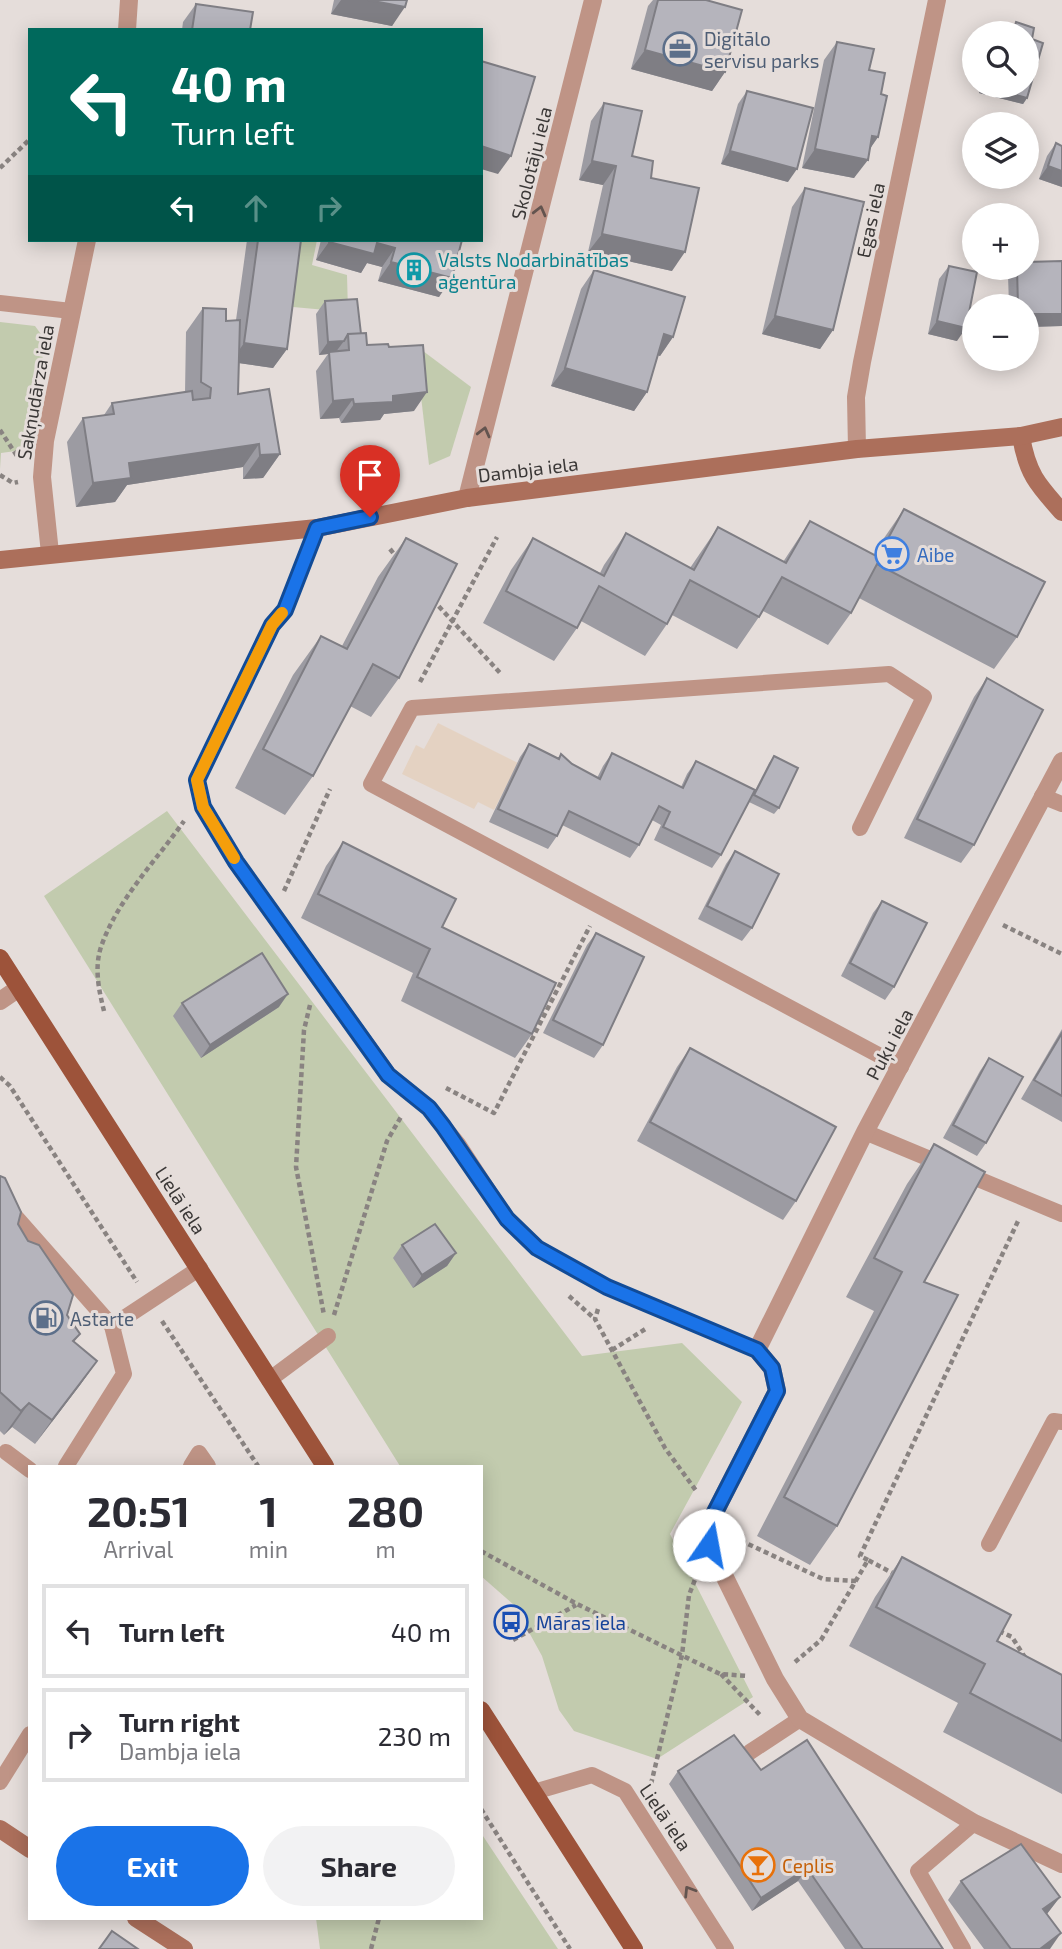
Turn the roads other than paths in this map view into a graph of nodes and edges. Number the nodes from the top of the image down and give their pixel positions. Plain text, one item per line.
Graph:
1 (129, 0) edge
2 (593, 0) edge
3 (937, 0) edge
4 (127, 28) edge
5 (87, 242) edge
6 (0, 303) edge
7 (71, 311) junction
8 (1062, 427) edge
9 (1021, 436) junction
10 (857, 449) junction
11 (467, 498) junction
12 (1062, 512) edge
13 (317, 528) junction
14 (50, 553) junction
15 (0, 560) edge
16 (1062, 761) edge
17 (1042, 796) junction
18 (1062, 804) edge
19 (860, 828) dead end
20 (0, 958) edge
21 (19, 988) junction
22 (0, 1001) edge
23 (901, 1067) junction
24 (865, 1132) junction
25 (0, 1199) edge
26 (1062, 1214) edge
27 (200, 1268) junction
28 (112, 1325) junction
29 (328, 1336) road end
30 (757, 1350) junction
31 (269, 1380) junction
32 (1062, 1422) edge
33 (6, 1452) dead end
34 (67, 1465) edge
35 (192, 1465) edge
36 (207, 1465) edge
37 (324, 1465) edge
38 (28, 1469) edge
39 (989, 1544) dead end
40 (483, 1713) edge
41 (800, 1719) junction
42 (28, 1737) edge
43 (750, 1752) edge
44 (0, 1782) edge
45 (534, 1792) junction
46 (974, 1823) junction
47 (0, 1829) edge
48 (28, 1848) edge
49 (1062, 1864) edge
50 (139, 1920) edge
51 (184, 1949) edge
52 (634, 1949) edge
53 (726, 1949) edge
54 (963, 1949) edge

1 - 4 street
11 -> 2 street, Skolotāju iela
3 - 10 street, Egas iela
5 - 7 street, Sakņudārza iela
6 - 7 lane
7 - 14 street, Sakņudārza iela
8 - 9 street, Dambja iela
9 - 10 street, Dambja iela
9 - 12 street
10 - 11 street, Dambja iela
11 - 13 street, Dambja iela
13 - 14 street, Dambja iela
13 - 30 lane
14 - 15 street, Dambja iela
16 - 17 street, Puķu iela
17 - 18 lane
17 - 23 street, Puķu iela
19 - 23 lane
20 - 21 main road, Lielā iela
21 - 22 street
21 - 27 main road, Lielā iela
23 - 24 street, Puķu iela
24 - 26 lane
24 - 30 street, Puķu iela
25 - 28 lane
27 - 28 lane
27 - 31 main road, Lielā iela
28 - 34 lane
29 - 31 lane
30 - 41 street
31 - 37 main road, Lielā iela
32 - 39 lane
33 - 38 lane
35 - 36 lane
40 - 45 main road
41 - 43 lane
41 - 46 street
42 - 44 lane
45 - 52 main road
53 -> 45 lane, Lielā iela
46 - 49 street
46 - 54 lane
47 - 48 street
50 - 51 street

